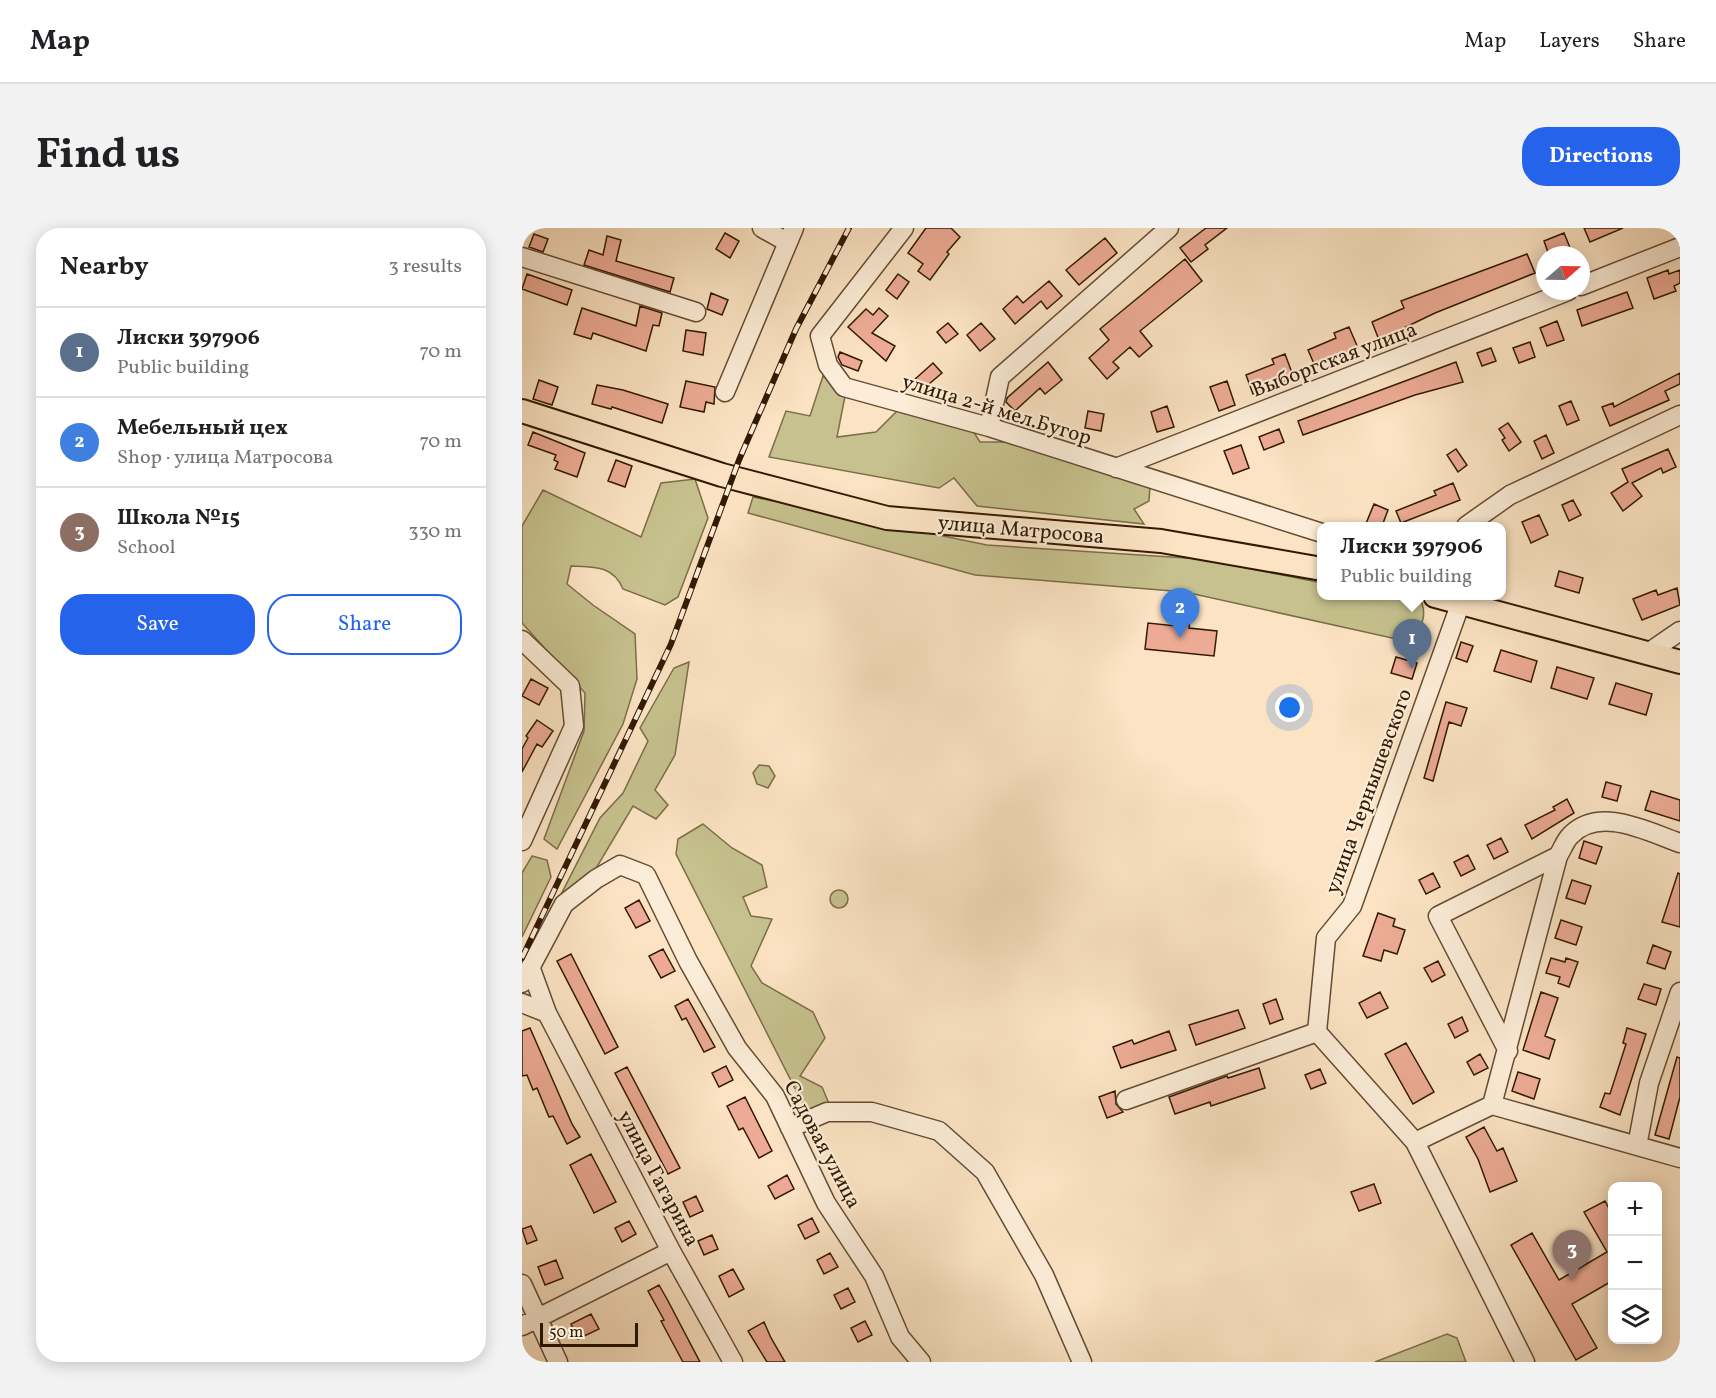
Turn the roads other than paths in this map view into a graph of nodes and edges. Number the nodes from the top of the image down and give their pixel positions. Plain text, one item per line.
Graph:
1 (762, 228) edge
2 (904, 228) edge
3 (1169, 228) edge
4 (790, 235) edge
5 (1680, 247) edge
6 (522, 257) edge
7 (1590, 282) edge
8 (1545, 300) edge
9 (696, 312) dead end
10 (725, 392) dead end
11 (522, 411) edge
12 (1680, 415) edge
13 (989, 427) junction
14 (1116, 468) junction
15 (1472, 522) edge
16 (1317, 531) edge
17 (1317, 568) edge
18 (1452, 600) edge
19 (1461, 602) junction
20 (1677, 633) edge
21 (522, 640) edge
22 (1647, 653) junction
23 (1680, 655) edge
24 (1680, 662) edge
25 (522, 841) edge
26 (1680, 843) edge
27 (1558, 856) junction
28 (527, 976) edge
29 (1680, 992) edge
30 (522, 1003) edge
31 (547, 1013) junction
32 (1317, 1032) junction
33 (1508, 1050) junction
34 (1126, 1100) dead end
35 (1492, 1105) junction
36 (790, 1128) junction
37 (1415, 1142) junction
38 (1637, 1146) junction
39 (1680, 1158) edge
40 (671, 1251) junction
41 (522, 1284) edge
42 (529, 1322) edge
43 (558, 1362) edge
44 (733, 1362) edge
45 (921, 1362) edge
46 (1082, 1362) edge
47 (1525, 1362) edge

1 - 4 street
2 - 13 street, улица 2-й мел.Бугор
3 - 13 street
4 - 10 street
5 - 7 street
6 - 9 street
8 - 14 street, Выборгская улица
11 - 17 main road, улица Матросова
12 - 15 street
13 - 14 street, улица 2-й мел.Бугор
14 - 16 street, улица 2-й мел.Бугор
18 - 19 main road
19 - 22 main road
19 - 32 street, улица Чернышевского
20 - 22 street
20 - 23 street
21 - 25 street
22 - 24 main road
26 - 27 street
27 - 33 street
27 - 33 street
28 - 31 street, улица Гагарина
28 - 36 street, Садовая улица
29 - 38 street
30 - 31 street
31 - 40 street, улица Гагарина
32 - 34 street
32 - 37 street
33 - 35 street
35 - 37 street
35 - 38 street
36 - 45 street, Садовая улица
36 - 46 street
37 - 47 street
38 - 39 street
40 - 42 street
40 - 44 street, улица Гагарина
41 - 42 street
42 - 43 street

